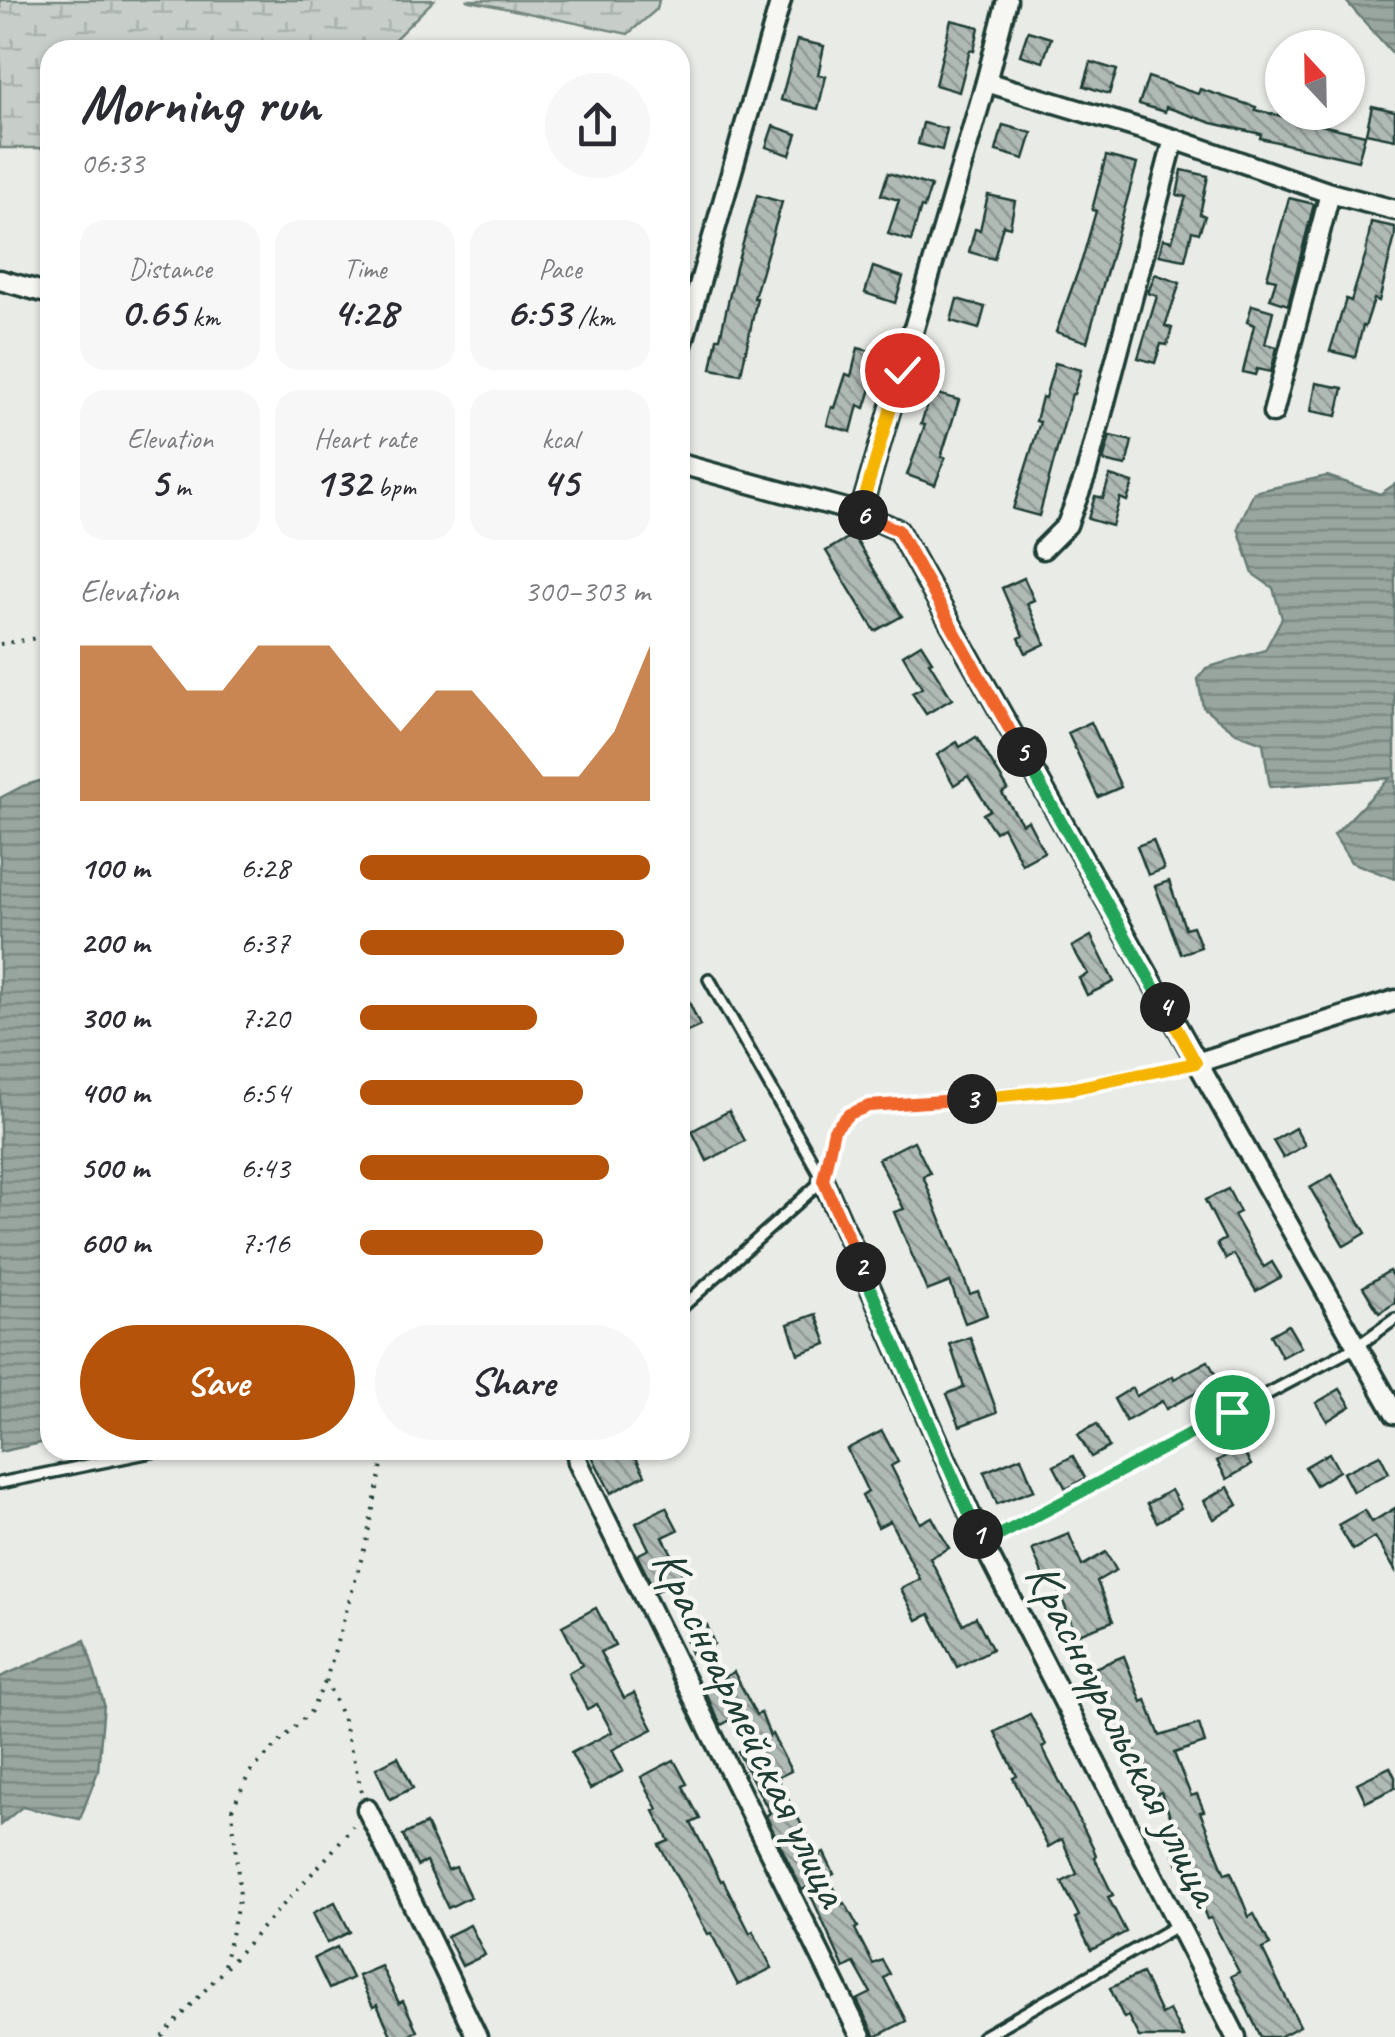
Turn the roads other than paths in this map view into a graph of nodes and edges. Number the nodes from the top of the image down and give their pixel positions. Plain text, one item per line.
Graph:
1 (780, 0) edge
2 (1007, 0) edge
3 (986, 82) junction
4 (1174, 138) junction
5 (1330, 192) junction
6 (1395, 210) edge
7 (0, 280) edge
8 (40, 291) edge
9 (690, 317) edge
10 (1273, 413) dead end
11 (690, 468) edge
12 (860, 513) junction
13 (1043, 548) dead end
14 (709, 979) dead end
15 (1395, 1000) edge
16 (1196, 1063) junction
17 (823, 1180) junction
18 (690, 1300) edge
19 (1395, 1318) edge
20 (1356, 1347) junction
21 (1395, 1414) edge
22 (111, 1460) edge
23 (578, 1460) edge
24 (0, 1482) edge
25 (983, 1544) junction
26 (367, 1809) road end
27 (1178, 1925) junction
28 (477, 2037) edge
29 (861, 2037) edge
30 (982, 2037) edge
31 (1236, 2037) edge

1 - 9 street
2 - 3 street
3 - 4 street
3 - 12 street
4 - 5 street
4 - 13 street
5 - 6 street
5 - 10 street
7 - 8 street
11 - 12 street
12 - 16 street
14 - 17 lane, Красноуральская улица
15 - 16 street
16 - 17 lane
16 - 20 street
17 - 18 lane
17 - 25 street, Красноуральская улица
19 - 20 lane
20 - 21 street
20 - 25 lane
22 - 24 lane
23 - 29 street, Красноармейская улица
25 - 27 street, Красноуральская улица
26 - 28 street
27 - 30 lane
27 - 31 street, Красноуральская улица

